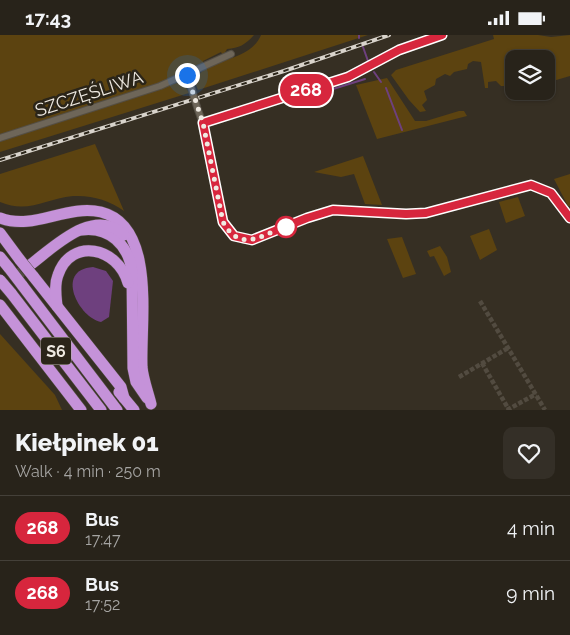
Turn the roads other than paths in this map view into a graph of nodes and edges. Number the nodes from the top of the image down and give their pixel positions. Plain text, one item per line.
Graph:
1 (442, 35) edge
2 (231, 54) dead end
3 (187, 75) junction
4 (203, 123) junction
5 (0, 138) edge
6 (0, 218) edge
7 (570, 218) edge
8 (81, 230) junction
9 (0, 233) edge
10 (0, 257) edge
11 (139, 259) junction
12 (28, 267) junction
13 (0, 280) edge
14 (132, 289) junction
15 (0, 305) edge
16 (56, 306) junction
17 (60, 334) junction
18 (124, 398) junction
19 (154, 407) edge
20 (81, 410) edge
21 (101, 410) edge
22 (117, 410) edge
23 (134, 410) edge

1 - 4 street
2 - 3 street, SZCZĘŚLIWA
3 - 4 street, bridge
3 - 5 street, SZCZĘŚLIWA
4 - 7 street
6 - 11 highway
8 - 11 highway
8 - 12 highway
8 - 14 highway
9 - 12 highway
10 - 17 highway, S6, bridge
11 - 19 highway
12 - 16 highway
13 - 21 highway, S6, bridge
14 - 16 highway
14 - 19 highway
15 - 20 highway
16 - 18 highway
17 - 18 highway
17 - 22 highway, S6
18 - 23 highway

